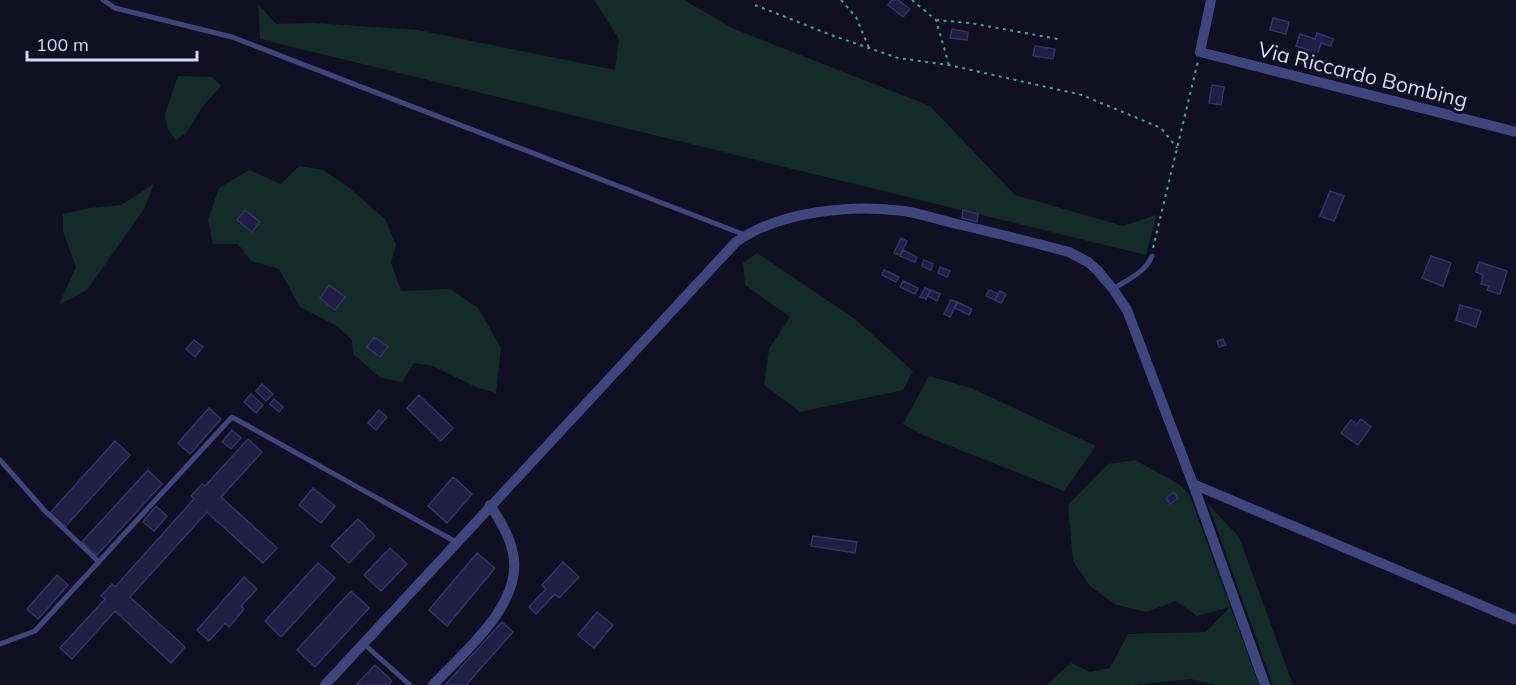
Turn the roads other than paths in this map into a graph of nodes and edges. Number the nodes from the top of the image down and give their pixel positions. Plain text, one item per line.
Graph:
1 (103, 0) edge
2 (1212, 0) edge
3 (1516, 132) edge
4 (745, 235) junction
5 (1152, 256) road end
6 (1113, 289) junction
7 (0, 460) edge
8 (1193, 484) junction
9 (490, 505) junction
10 (456, 543) junction
11 (99, 562) junction
12 (1516, 620) edge
13 (0, 644) edge
14 (363, 644) junction
15 (325, 685) edge
16 (410, 685) edge
17 (434, 685) edge
18 (1266, 685) edge

1 - 4 lane
2 - 3 street, Via Riccardo Bombing
4 - 6 street
4 - 9 street
5 - 6 lane
6 - 8 street
7 - 11 lane
8 - 12 street
8 - 18 street
9 - 10 street
9 - 17 street
10 - 11 lane
10 - 14 street
11 - 13 lane
14 - 15 street
14 - 16 lane

